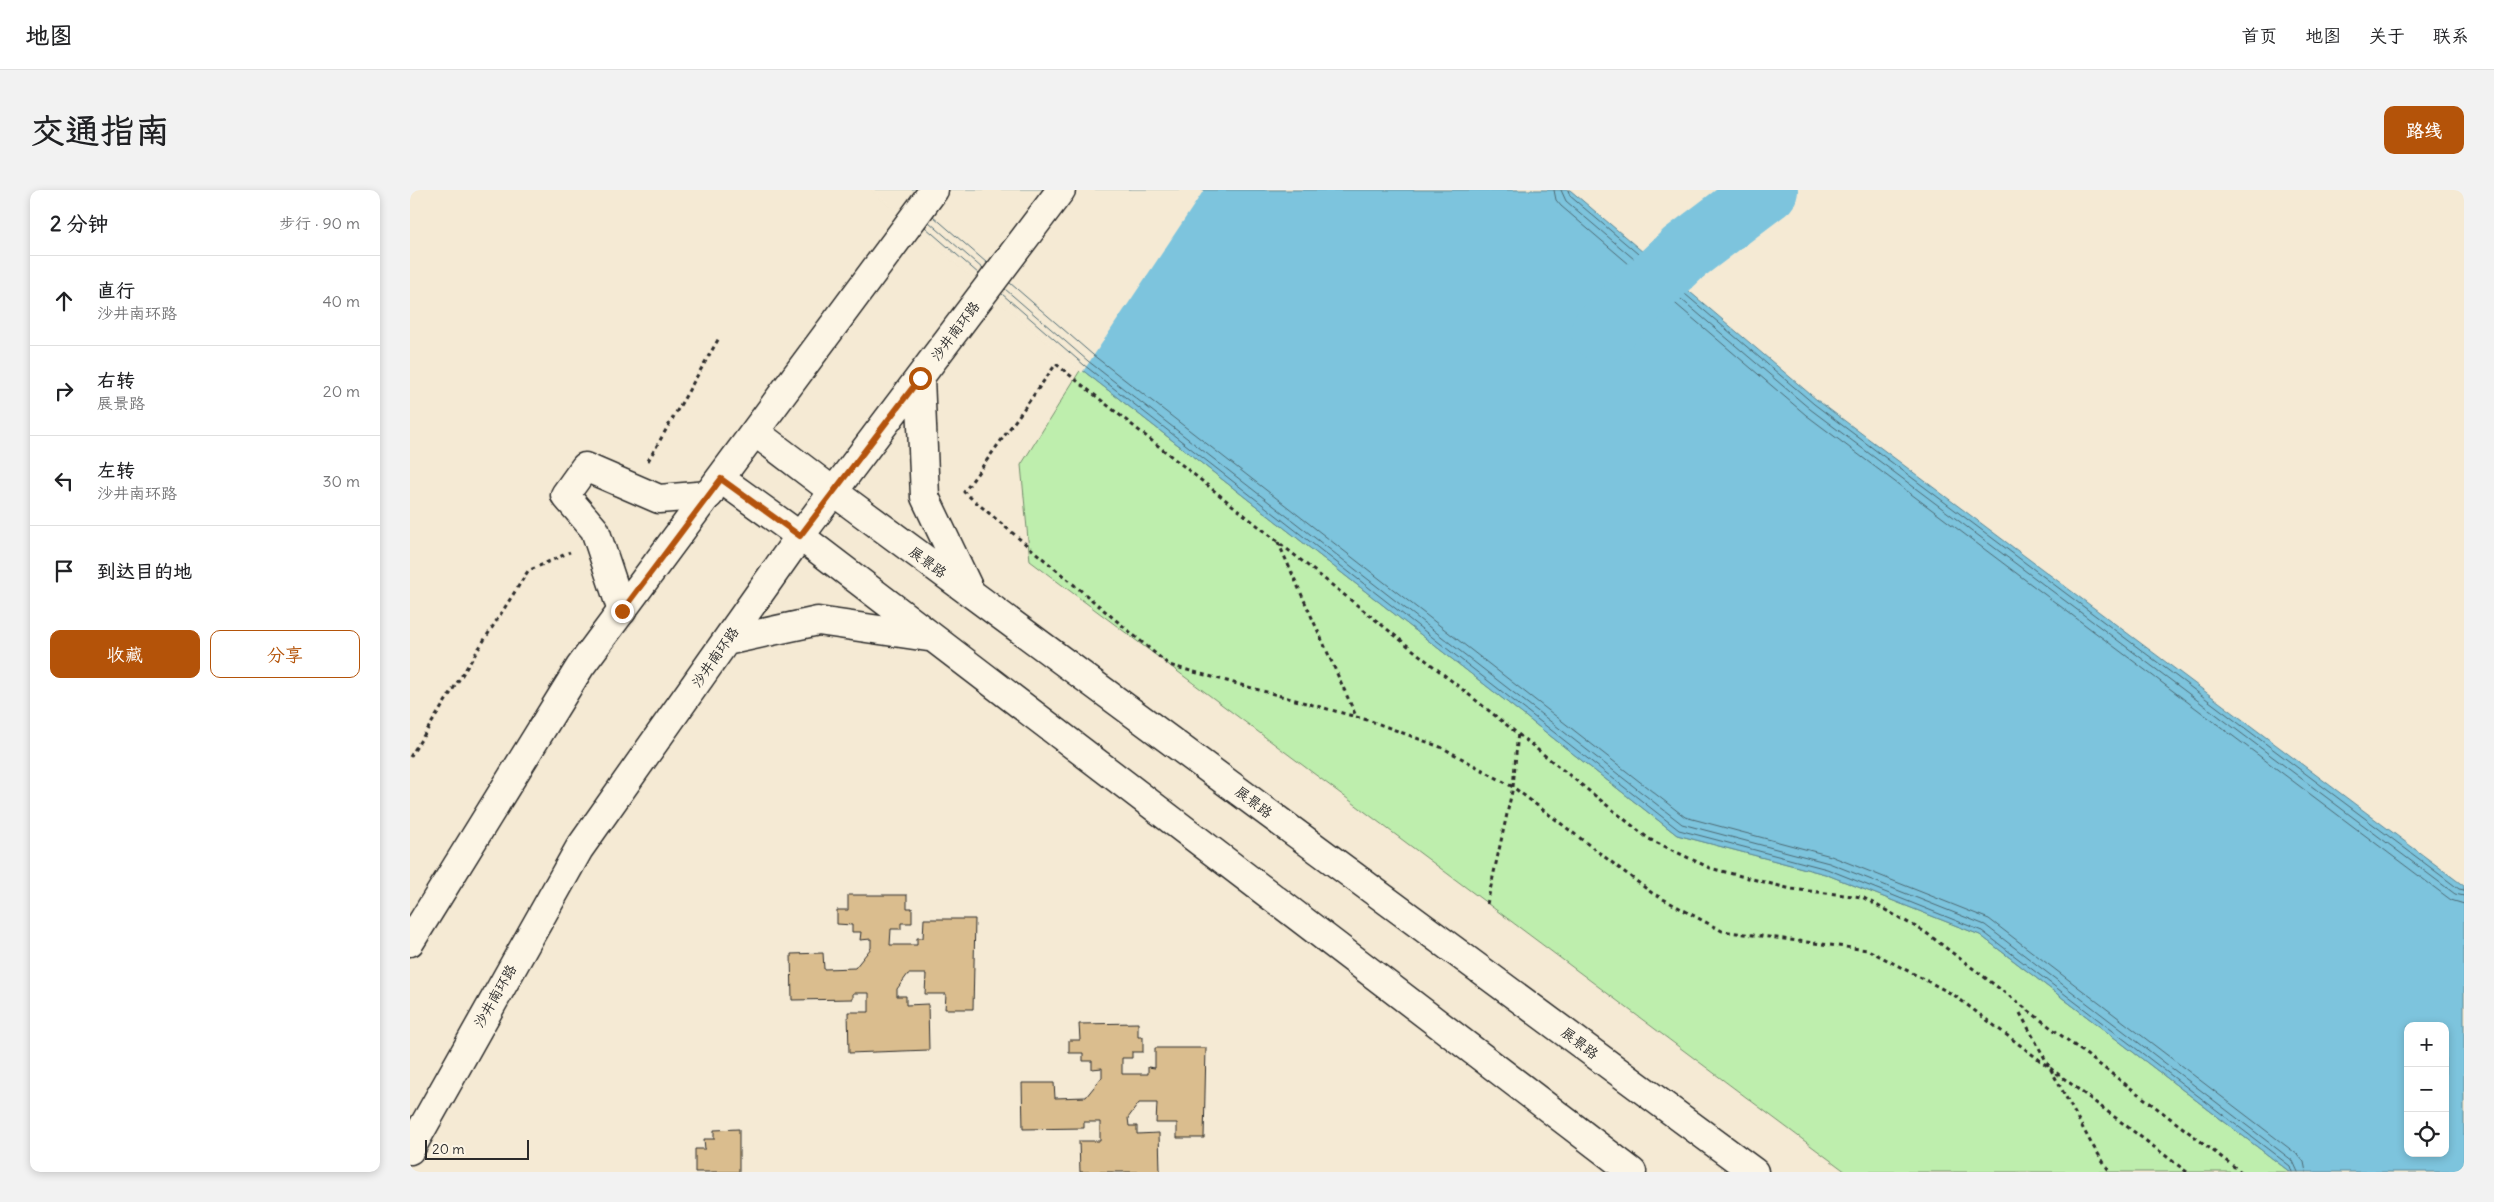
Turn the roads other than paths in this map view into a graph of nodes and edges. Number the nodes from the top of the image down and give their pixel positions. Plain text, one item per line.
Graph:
1 (934, 190) edge
2 (1060, 190) edge
3 (920, 378) junction
4 (755, 432) junction
5 (715, 487) junction
6 (834, 492) junction
7 (800, 536) junction
8 (970, 592) junction
9 (622, 611) junction
10 (929, 637) junction
11 (726, 641) junction
12 (410, 942) edge
13 (410, 1150) edge
14 (1628, 1171) edge
15 (1754, 1172) edge

1 - 4 main road
2 - 3 main road, 沙井南环路
3 - 6 main road, 沙井南环路
3 - 8 main road
4 - 5 main road
4 - 6 main road, 展景路
5 - 7 main road
5 - 9 main road
5 - 9 main road
6 - 7 main road, 沙井南环路
6 - 8 main road, 展景路
7 - 10 main road
7 - 11 main road, 沙井南环路
8 - 15 main road, 展景路
9 - 12 main road
10 - 11 main road
10 - 14 main road
11 - 13 main road, 沙井南环路

